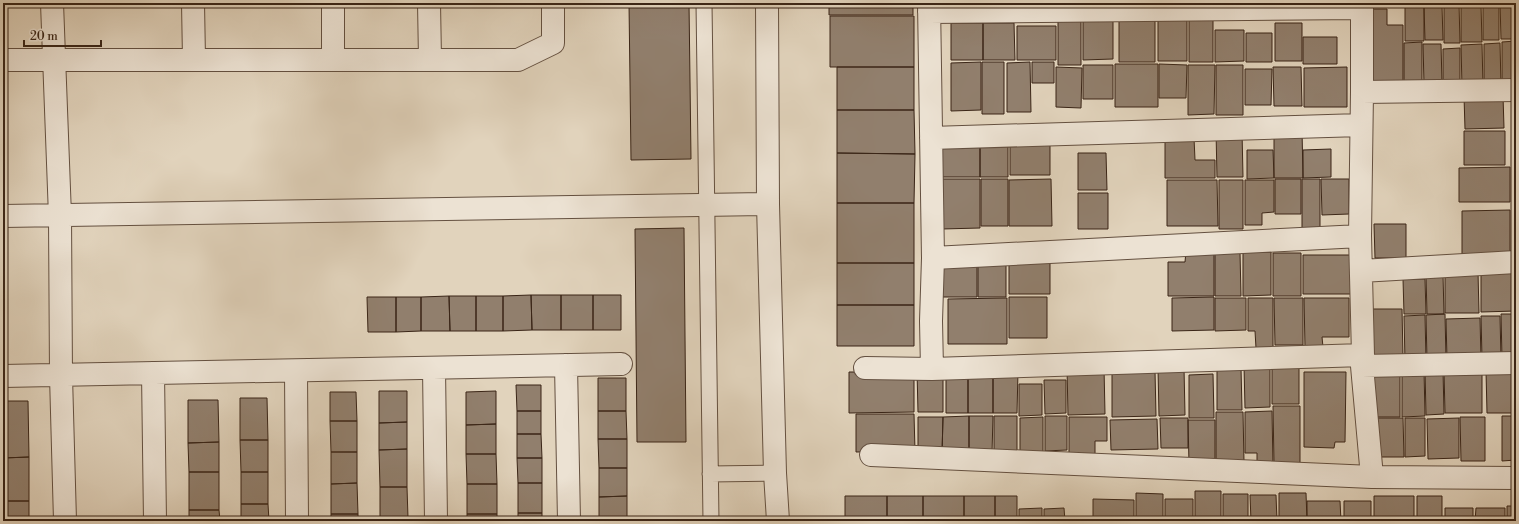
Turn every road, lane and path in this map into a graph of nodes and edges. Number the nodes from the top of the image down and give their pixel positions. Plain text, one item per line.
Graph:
1 (52, 3) edge
2 (193, 3) edge
3 (333, 3) edge
4 (429, 3) edge
5 (552, 3) edge
6 (704, 3) edge
7 (767, 3) edge
8 (1362, 6) edge
9 (929, 8) edge
10 (54, 59) junction
11 (194, 59) junction
12 (333, 59) junction
13 (430, 59) junction
14 (3, 60) edge
15 (1516, 90) edge
16 (1362, 92) junction
17 (1361, 125) junction
18 (931, 138) junction
19 (768, 204) junction
20 (706, 206) junction
21 (3, 216) edge
22 (60, 216) junction
23 (1360, 236) junction
24 (934, 258) junction
25 (1516, 262) edge
26 (1361, 271) junction
27 (1362, 361) junction
28 (1516, 363) edge
29 (621, 364) dead end
30 (566, 365) junction
31 (434, 368) junction
32 (865, 368) dead end
33 (932, 368) junction
34 (296, 371) junction
35 (153, 374) junction
36 (3, 376) edge
37 (62, 376) junction
38 (871, 455) dead end
39 (775, 473) junction
40 (710, 474) junction
41 (1372, 477) junction
42 (1516, 478) edge
43 (65, 521) edge
44 (155, 521) edge
45 (297, 521) edge
46 (436, 521) edge
47 (568, 521) edge
48 (710, 521) edge
49 (778, 521) edge

1 - 10 street
2 - 11 street
3 - 12 street
4 - 13 street
5 - 13 street
6 - 20 lane
7 - 19 street
8 - 9 street
8 - 16 street
9 - 18 street
10 - 11 street
10 - 14 street
10 - 22 street
11 - 12 street
12 - 13 street
15 - 16 street
16 - 17 street
17 - 18 street
17 - 23 street
18 - 24 street
19 - 20 street
19 - 39 street
20 - 22 street
20 - 40 lane
21 - 22 street
22 - 37 street
23 - 24 street
23 - 26 street
24 - 33 street
25 - 26 street
26 - 27 street
27 - 28 street
27 - 33 street
27 - 41 street
29 - 30 street
30 - 31 street
30 - 47 street
31 - 34 street
31 - 46 street
32 - 33 street
34 - 35 street
34 - 45 street
35 - 37 street
35 - 44 street
36 - 37 street
37 - 43 street
38 - 41 street
39 - 40 lane
39 - 49 street
40 - 48 lane
41 - 42 street

